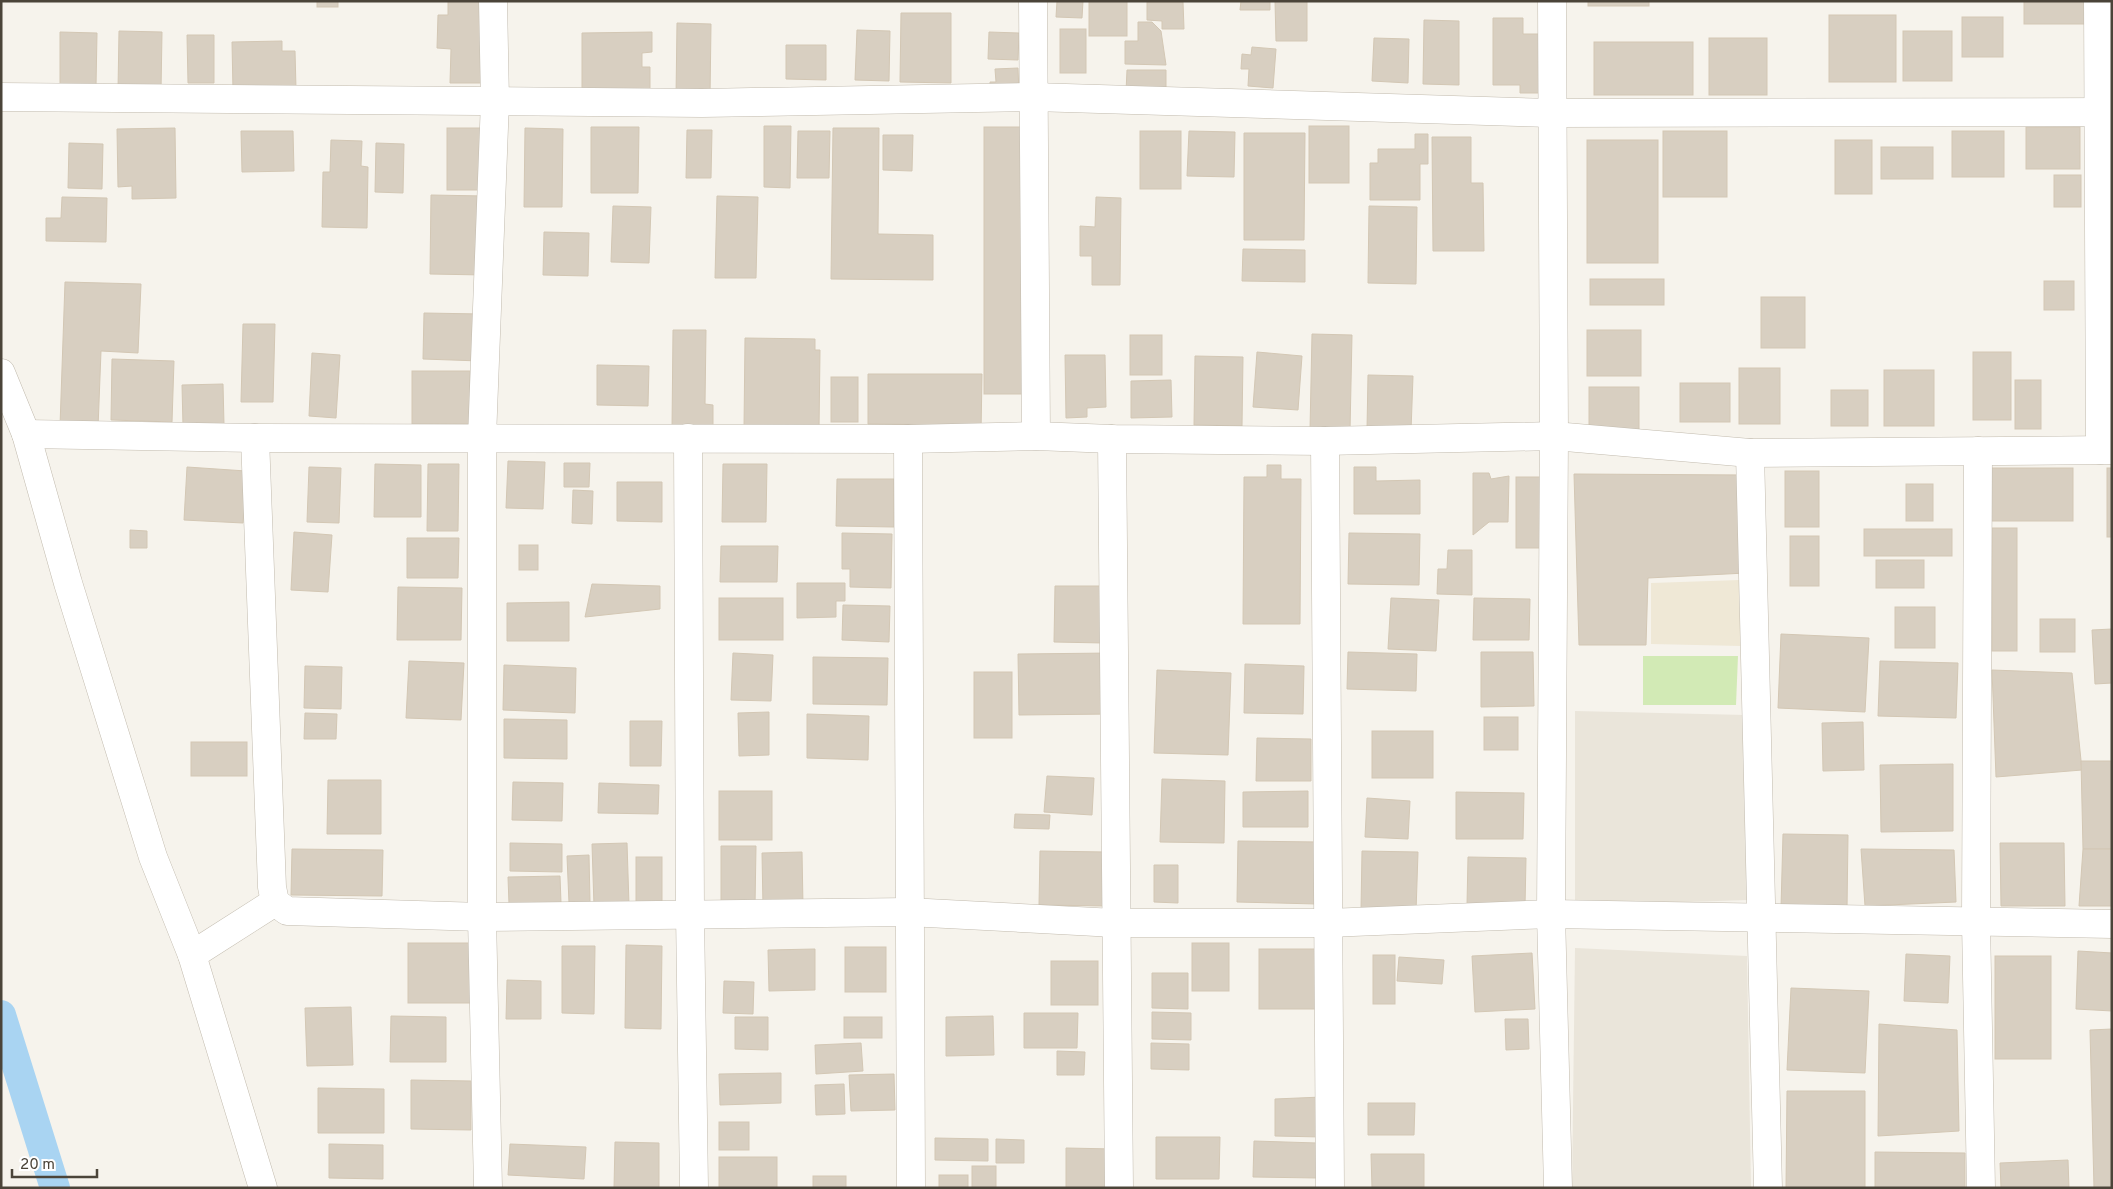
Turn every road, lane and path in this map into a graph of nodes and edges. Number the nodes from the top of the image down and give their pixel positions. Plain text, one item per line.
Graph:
1 (494, 1) edge
2 (1033, 1) edge
3 (1552, 1) edge
4 (2098, 1) edge
5 (1, 96) edge
6 (1033, 97) junction
7 (494, 101) junction
8 (1552, 113) junction
9 (2106, 113) edge
10 (1, 373) edge
11 (26, 434) junction
12 (1036, 436) junction
13 (1554, 436) junction
14 (255, 438) junction
15 (482, 438) junction
16 (688, 438) junction
17 (908, 439) junction
18 (1112, 439) junction
19 (1325, 441) junction
20 (2106, 450) edge
21 (1978, 451) junction
22 (1750, 453) junction
23 (275, 902) junction
24 (908, 912) junction
25 (690, 913) junction
26 (1551, 914) junction
27 (482, 917) junction
28 (1763, 918) junction
29 (1976, 922) junction
30 (1115, 923) junction
31 (1328, 924) junction
32 (2112, 924) edge
33 (192, 955) junction
34 (264, 1188) edge
35 (488, 1188) edge
36 (694, 1188) edge
37 (911, 1188) edge
38 (1119, 1188) edge
39 (1330, 1188) edge
40 (1558, 1188) edge
41 (1768, 1188) edge
42 (1981, 1188) edge

1 - 7 street
2 - 6 street
3 - 8 street
4 - 9 street
5 - 7 street
6 - 7 street
6 - 8 street
6 - 12 street
7 - 15 street
8 - 9 street
8 - 13 street
9 - 20 street
10 - 11 street
11 - 14 street
11 - 33 street
12 - 17 street
12 - 18 street
13 - 19 street
13 - 22 street
13 - 26 street
14 - 15 street
14 - 23 street
15 - 16 street
15 - 27 street
16 - 17 street
16 - 25 street
17 - 24 street
18 - 19 street
18 - 30 street
19 - 31 street
20 - 21 street
21 - 22 street
21 - 29 street
22 - 28 street
23 - 27 street
23 - 33 street
24 - 25 street
24 - 30 street
24 - 37 street
25 - 27 street
25 - 36 street
26 - 28 street
26 - 31 street
26 - 40 street
27 - 35 street
28 - 29 street
28 - 41 street
29 - 32 street
29 - 42 street
30 - 31 street
30 - 38 street
31 - 39 street
33 - 34 street

